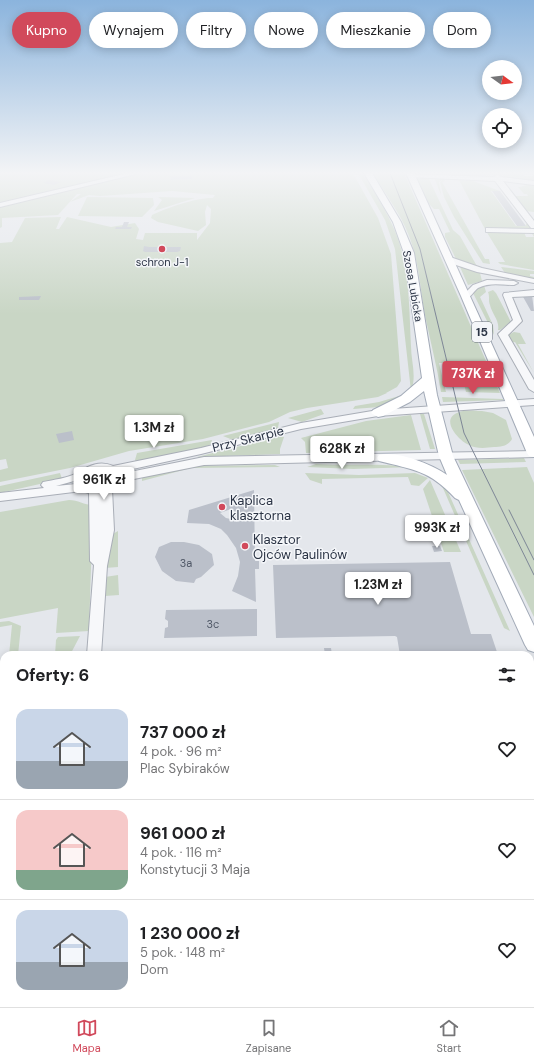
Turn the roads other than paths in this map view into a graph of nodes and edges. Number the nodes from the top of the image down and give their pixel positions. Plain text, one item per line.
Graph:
1 (397, 220) edge
2 (431, 220) edge
3 (489, 230) dead end
4 (534, 231) edge
5 (450, 260) junction
6 (501, 275) junction
7 (534, 281) edge
8 (491, 283) junction
9 (534, 284) edge
10 (534, 293) edge
11 (466, 296) junction
12 (428, 379) junction
13 (534, 389) edge
14 (534, 402) edge
15 (513, 404) junction
16 (434, 408) junction
17 (378, 413) junction
18 (534, 453) edge
19 (446, 456) junction
20 (384, 458) junction
21 (126, 477) junction
22 (81, 481) junction
23 (107, 484) junction
24 (0, 497) edge
25 (470, 507) junction
26 (534, 645) edge
27 (94, 651) edge

1 - 12 main road, Szosa Lubicka
2 - 5 main road, 15
3 - 4 street
5 - 6 street
5 - 11 main road, 15
6 - 7 street
6 - 8 street
8 - 9 street
8 - 11 street
10 - 13 street
11 - 15 main road, 15
12 - 16 main road, Szosa Lubicka
12 - 17 main road
14 - 15 street, Przy Skarpie
15 - 16 street, Przy Skarpie
15 - 18 main road, 15
16 - 17 street, Przy Skarpie
16 - 19 main road, Szosa Lubicka
17 - 23 street, Przy Skarpie
18 - 19 street, Przy Skarpie
19 - 20 street, Przy Skarpie
19 - 25 main road
20 - 21 street, Przy Skarpie
20 - 25 main road
21 - 23 street, Przy Skarpie
21 - 23 street
22 - 23 street
22 - 23 street
22 - 24 street
23 - 27 street
25 - 26 main road

